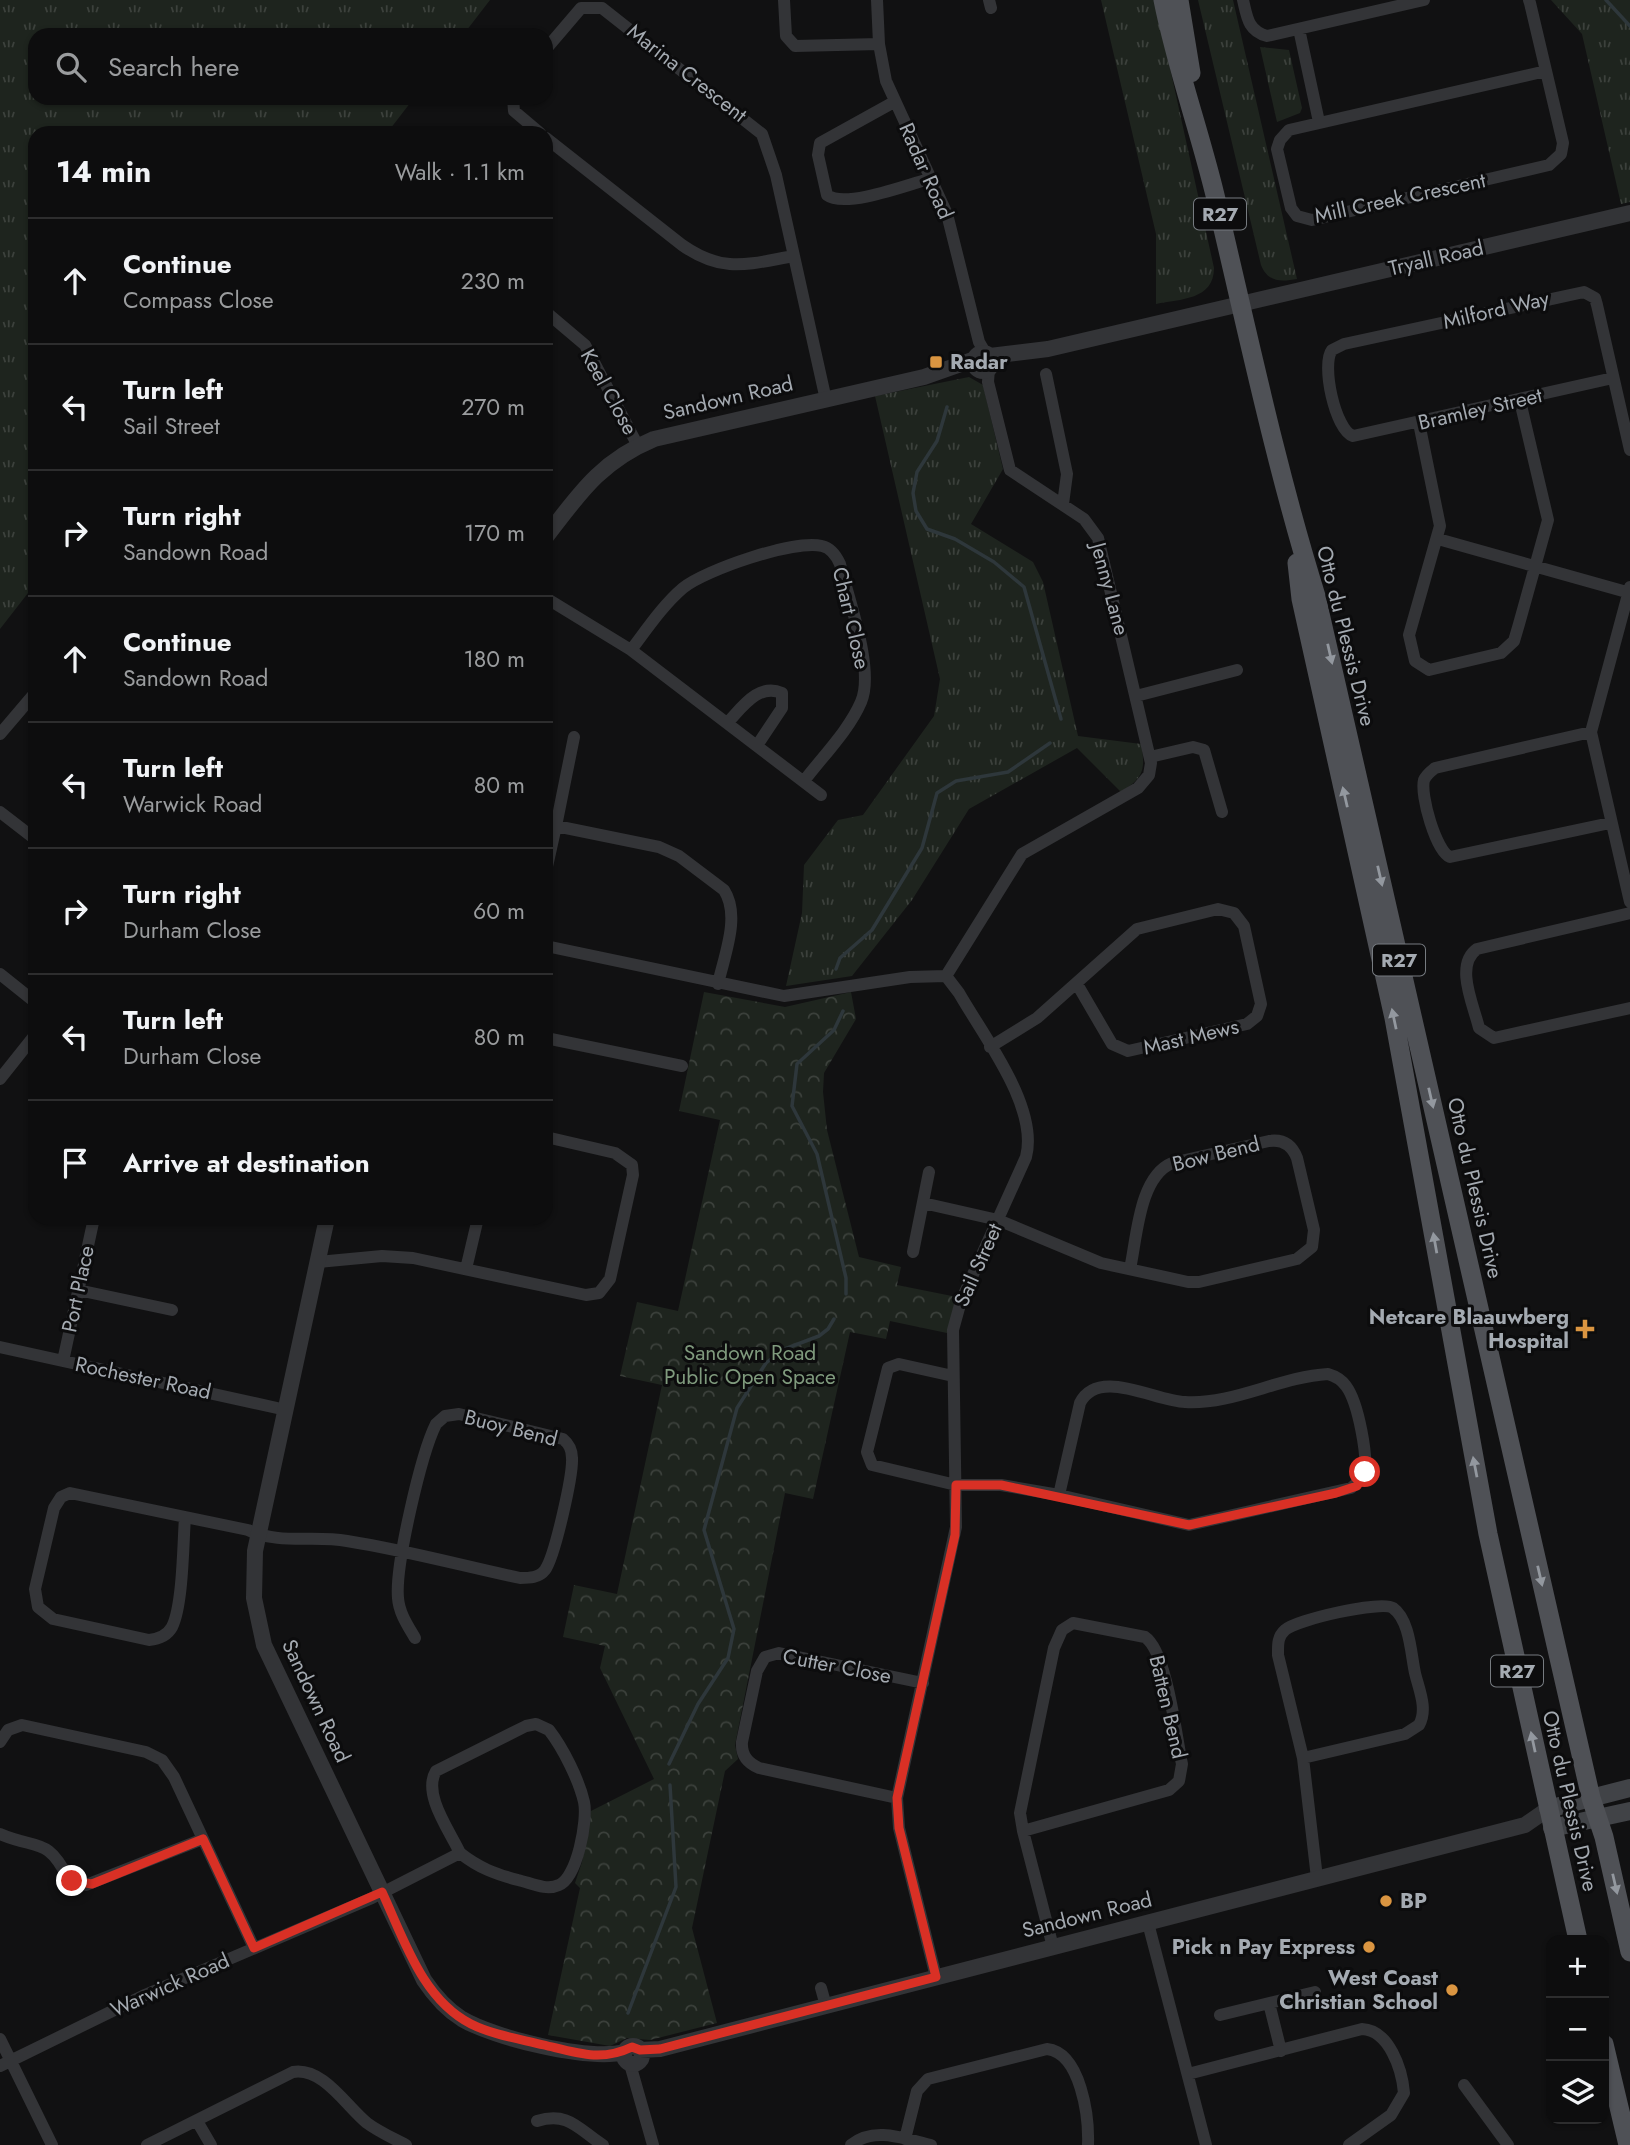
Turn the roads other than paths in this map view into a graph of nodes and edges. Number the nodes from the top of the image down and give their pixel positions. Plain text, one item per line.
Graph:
1 (784, 0) edge
2 (877, 0) edge
3 (1163, 0) edge
4 (1179, 0) edge
5 (1243, 0) edge
6 (1424, 0) edge
7 (1529, 0) edge
8 (1299, 29) junction
9 (553, 41) edge
10 (879, 44) junction
11 (1546, 71) junction
12 (894, 102) junction
13 (514, 105) edge
14 (1319, 122) junction
15 (1198, 123) junction
16 (532, 126) edge
17 (553, 143) edge
18 (932, 178) junction
19 (1630, 212) edge
20 (794, 256) junction
21 (1241, 305) junction
22 (553, 318) edge
23 (983, 362) junction
24 (1046, 374) dead end
25 (1613, 378) junction
26 (826, 400) junction
27 (1520, 401) junction
28 (1419, 423) junction
29 (1347, 434) joint
30 (638, 446) junction
31 (1630, 450) edge
32 (1063, 504) junction
33 (1292, 518) junction
34 (553, 528) edge
35 (1437, 539) junction
36 (1536, 567) junction
37 (1629, 591) edge
38 (553, 602) edge
39 (631, 649) junction
40 (1237, 670) dead end
41 (1136, 696) junction
42 (28, 701) edge
43 (729, 722) junction
44 (1591, 732) junction
45 (0, 734) edge
46 (574, 737) dead end
47 (758, 744) junction
48 (1150, 757) junction
49 (804, 781) junction
50 (821, 794) dead end
51 (0, 812) edge
52 (1222, 812) dead end
53 (1610, 823) junction
54 (556, 826) junction
55 (28, 834) edge
56 (553, 840) edge
57 (1630, 902) edge
58 (1630, 913) edge
59 (553, 948) edge
60 (0, 974) edge
61 (946, 976) junction
62 (718, 984) junction
63 (1077, 984) junction
64 (28, 996) edge
65 (1630, 1008) edge
66 (553, 1039) edge
67 (28, 1044) edge
68 (990, 1047) junction
69 (682, 1066) dead end
70 (0, 1079) edge
71 (553, 1139) edge
72 (929, 1172) dead end
73 (923, 1203) junction
74 (998, 1220) junction
75 (92, 1225) edge
76 (326, 1225) edge
77 (476, 1225) edge
78 (913, 1252) dead end
79 (318, 1262) junction
80 (467, 1269) junction
81 (1130, 1269) junction
82 (78, 1290) junction
83 (172, 1310) dead end
84 (0, 1347) edge
85 (63, 1361) junction
86 (953, 1376) junction
87 (286, 1410) junction
88 (956, 1485) junction
89 (1059, 1495) junction
90 (185, 1517) junction
91 (258, 1535) junction
92 (402, 1553) junction
93 (415, 1638) dead end
94 (923, 1683) junction
95 (0, 1742) edge
96 (1303, 1758) junction
97 (1630, 1788) edge
98 (897, 1798) junction
99 (1591, 1798) junction
100 (1630, 1811) edge
101 (1550, 1818) junction
102 (1596, 1818) junction
103 (1023, 1831) junction
104 (0, 1834) edge
105 (203, 1839) junction
106 (460, 1853) junction
107 (1317, 1878) junction
108 (382, 1892) junction
109 (1148, 1923) junction
110 (1577, 1935) edge
111 (1053, 1947) junction
112 (254, 1948) junction
113 (1630, 1952) edge
114 (936, 1977) junction
115 (821, 1987) dead end
116 (1315, 1992) dead end
117 (1269, 2003) junction
118 (826, 2006) junction
119 (1220, 2015) dead end
120 (0, 2039) edge
121 (1282, 2051) junction
122 (631, 2060) junction
123 (1608, 2061) edge
124 (5, 2063) edge
125 (1188, 2074) junction
126 (1464, 2085) dead end
127 (197, 2121) junction
128 (537, 2121) dead end
129 (905, 2139) junction
130 (52, 2145) edge
131 (147, 2145) edge
132 (211, 2145) edge
133 (406, 2145) edge
134 (603, 2145) edge
135 (653, 2145) edge
136 (851, 2145) edge
137 (931, 2145) edge
138 (1088, 2145) edge
139 (1206, 2145) edge
140 (1349, 2145) edge
141 (1508, 2145) edge
142 (1628, 2145) edge

1 - 10 street
2 - 10 street, Radar Road
3 - 15 main road, R27
4 - 15 main road, R27
5 - 8 street
6 - 8 street
7 - 11 street
8 - 14 street
9 - 20 street, Marina Crescent
10 - 12 street, Radar Road
11 - 14 street, Mill Creek Crescent
11 - 14 street, Mill Creek Crescent
12 - 18 street, Radar Road
12 - 18 street
13 - 16 street
15 - 21 main road, R27
17 - 20 street
18 - 23 street, Radar Road
19 - 21 street, Tryall Road
20 - 26 street, Marina Crescent
21 - 23 street, Sandown Road
21 - 33 main road, Otto du Plessis Drive / R27
22 - 30 street, Keel Close
23 - 26 street, Sandown Road
23 - 32 street, Jenny Lane
24 - 32 street
25 - 27 street, Bramley Street
25 - 29 street, Milford Way
25 - 31 street, Milford Way
26 - 30 street, Sandown Road
27 - 28 street, Bramley Street
27 - 36 street
28 - 29 street, Bramley Street
28 - 35 street
30 - 34 street, Sandown Road
32 - 41 street, Jenny Lane
33 -> 99 main road, Otto du Plessis Drive / R27
101 -> 33 main road, Otto du Plessis Drive / R27
35 - 36 street
35 - 36 street
36 - 37 street
37 - 44 street
38 - 39 street
39 - 43 street
39 - 49 street, Chart Close
40 - 41 street
41 - 48 street, Jenny Lane
42 - 45 street
43 - 47 street
43 - 47 street
44 - 53 street
44 - 53 street
46 - 54 street
47 - 49 street
48 - 52 street
48 - 61 street
49 - 50 street
51 - 55 street
53 - 57 street
54 - 56 street
54 - 62 street
58 - 65 street
59 - 62 street
60 - 64 street
61 - 62 street
61 - 68 street, Sail Street
63 - 63 street, Mast Mews
63 - 68 street, Mast Mews
66 - 69 street
67 - 70 street
68 - 74 street, Sail Street
71 - 80 street
72 - 73 street
73 - 74 street, Bow Bend
73 - 78 street
74 - 81 street, Bow Bend
74 - 86 street, Sail Street
75 - 82 street, Port Place
76 - 79 street, Sandown Road
77 - 80 street
79 - 80 street
79 - 87 street, Sandown Road
81 - 81 street, Bow Bend
82 - 83 street
82 - 85 street, Port Place
84 - 85 street, Rochester Road
85 - 87 street, Rochester Road
86 - 88 street, Sail Street
86 - 88 street
87 - 91 street, Sandown Road
88 - 89 street
88 - 94 street, Sail Street
89 - 89 street
90 - 90 street
90 - 91 street, Buoy Bend
91 - 92 street, Buoy Bend
91 - 108 street, Sandown Road
92 - 92 street, Buoy Bend
92 - 93 street, Buoy Bend
94 - 98 street, Sail Street
94 - 98 street, Cutter Close
95 - 105 street
96 - 96 street
96 - 107 street
97 - 99 main road, Sandown Road
98 - 114 street, Sail Street
99 - 101 main road, Sandown Road
99 - 102 main road, Otto du Plessis Drive / R27
100 - 102 main road, Sandown Road
101 - 102 main road, Sandown Road
101 - 107 street, Sandown Road
101 - 110 main road, Otto du Plessis Drive / R27
102 -> 113 main road, Otto du Plessis Drive / R27
103 - 103 street, Batten Bend
103 - 111 street, Batten Bend
104 - 105 street
105 - 112 street
106 - 106 street
106 - 108 street, Warwick Road
107 - 109 street, Sandown Road
108 - 112 street, Warwick Road
108 - 122 street, Sandown Road
109 - 111 street, Sandown Road
109 - 125 street
111 - 114 street, Sandown Road
112 - 124 street, Warwick Road
114 - 118 street, Sandown Road
115 - 118 street
116 - 117 street
117 - 119 street
117 - 121 street
118 - 122 street, Sandown Road
120 - 124 street
121 - 125 street
121 - 140 street
122 - 135 street
123 - 142 main road
124 - 130 street
125 - 139 street
126 - 141 street
127 - 131 street
127 - 132 street
127 - 133 street
128 - 134 street
129 - 136 street
129 - 137 street
129 - 138 street

